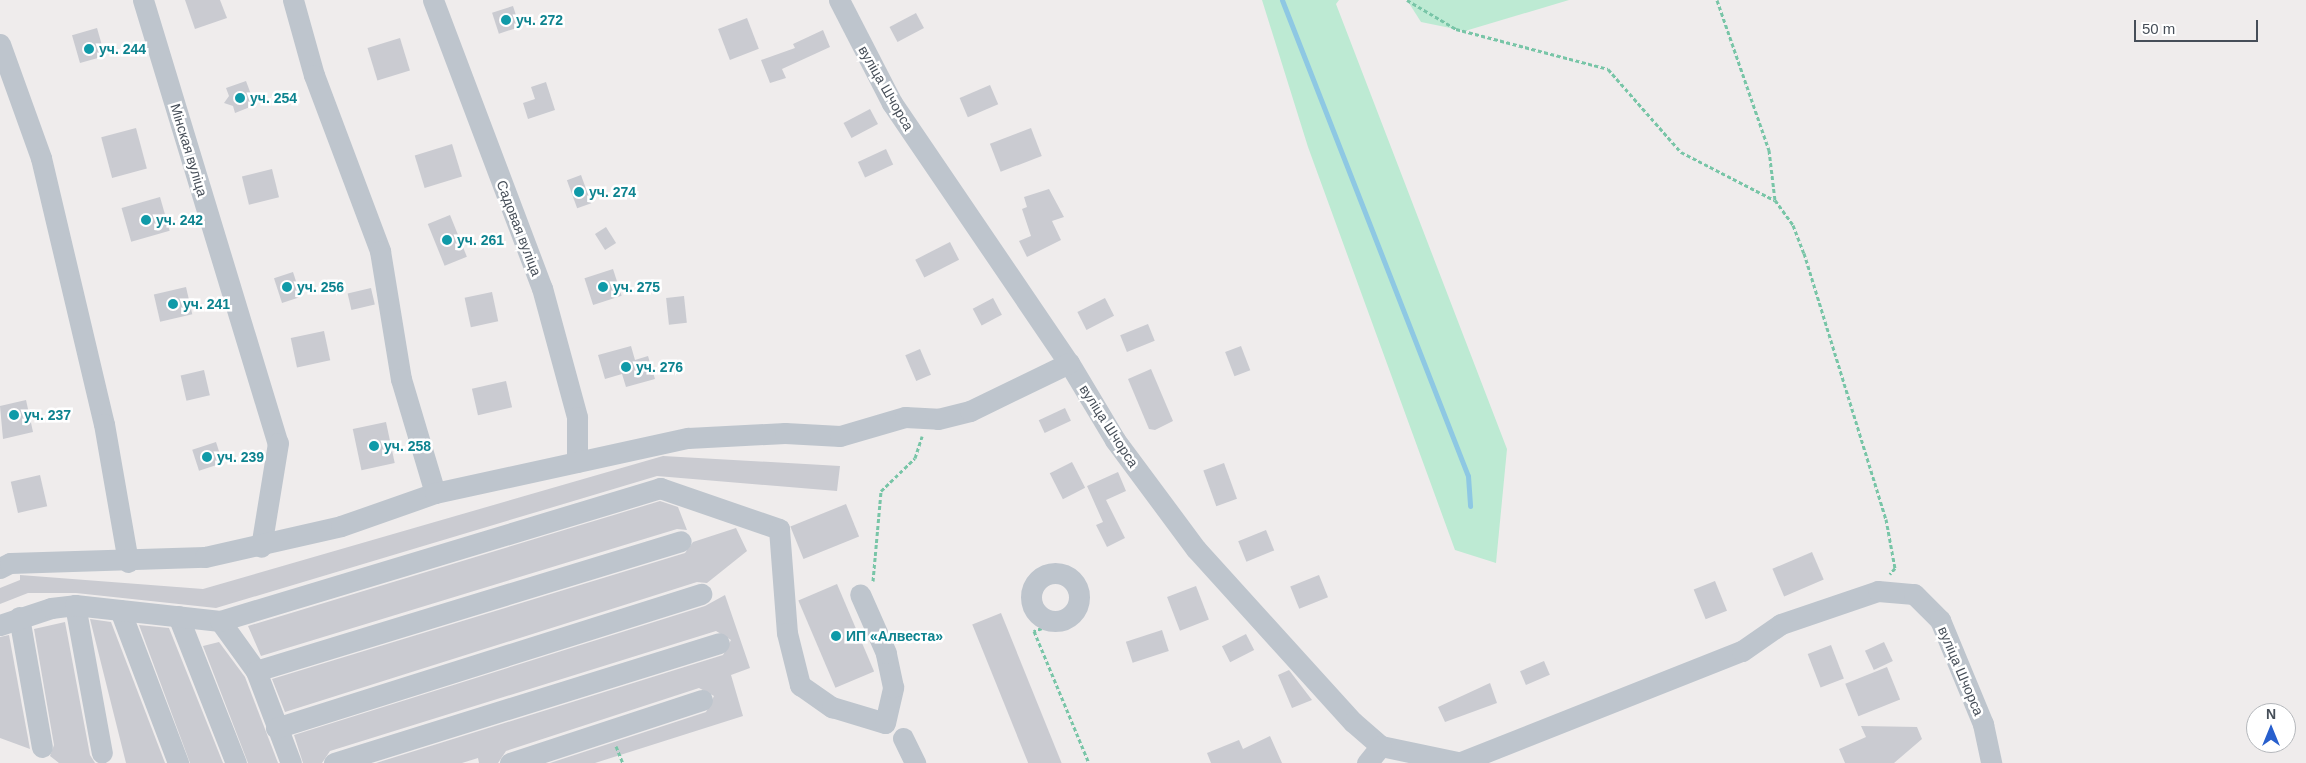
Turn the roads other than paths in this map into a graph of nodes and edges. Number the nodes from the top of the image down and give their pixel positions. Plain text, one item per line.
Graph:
1 (143, 0) edge
2 (292, 0) edge
3 (433, 0) edge
4 (839, 0) edge
5 (0, 44) edge
6 (1069, 363) junction
7 (577, 462) junction
8 (435, 493) junction
9 (681, 541) dead end
10 (261, 548) junction
11 (128, 562) junction
12 (0, 568) edge
13 (867, 591) road end
14 (701, 594) dead end
15 (75, 605) junction
16 (120, 610) junction
17 (178, 616) junction
18 (9, 621) edge
19 (220, 621) junction
20 (719, 643) dead end
21 (256, 671) junction
22 (702, 700) dead end
23 (276, 728) junction
24 (904, 738) dead end
25 (1382, 746) junction
26 (42, 747) dead end
27 (102, 753) dead end
28 (178, 763) edge
29 (236, 763) edge
30 (292, 763) edge
31 (334, 763) edge
32 (510, 763) edge
33 (915, 763) edge
34 (1367, 763) edge
35 (1462, 763) edge
36 (1991, 763) edge

1 - 10 street, Мінская вуліца
2 - 8 street
3 - 7 street, Садовая вуліца
4 - 6 street, вуліца Шчорса
5 - 11 street
6 - 7 street
6 - 25 street, вуліца Шчорса
7 - 8 street
8 - 10 street
9 - 21 street
10 - 11 street
11 - 12 street
13 - 19 street
14 - 23 street
15 - 16 street
15 - 18 street
15 - 27 street
16 - 17 street
16 - 28 street
17 - 19 street
17 - 29 street
18 - 26 street
19 - 21 street
20 - 31 street
21 - 23 street
22 - 32 street
23 - 30 street
24 - 33 street
25 - 34 street
25 - 35 street, вуліца Шчорса
35 - 36 street, вуліца Шчорса

